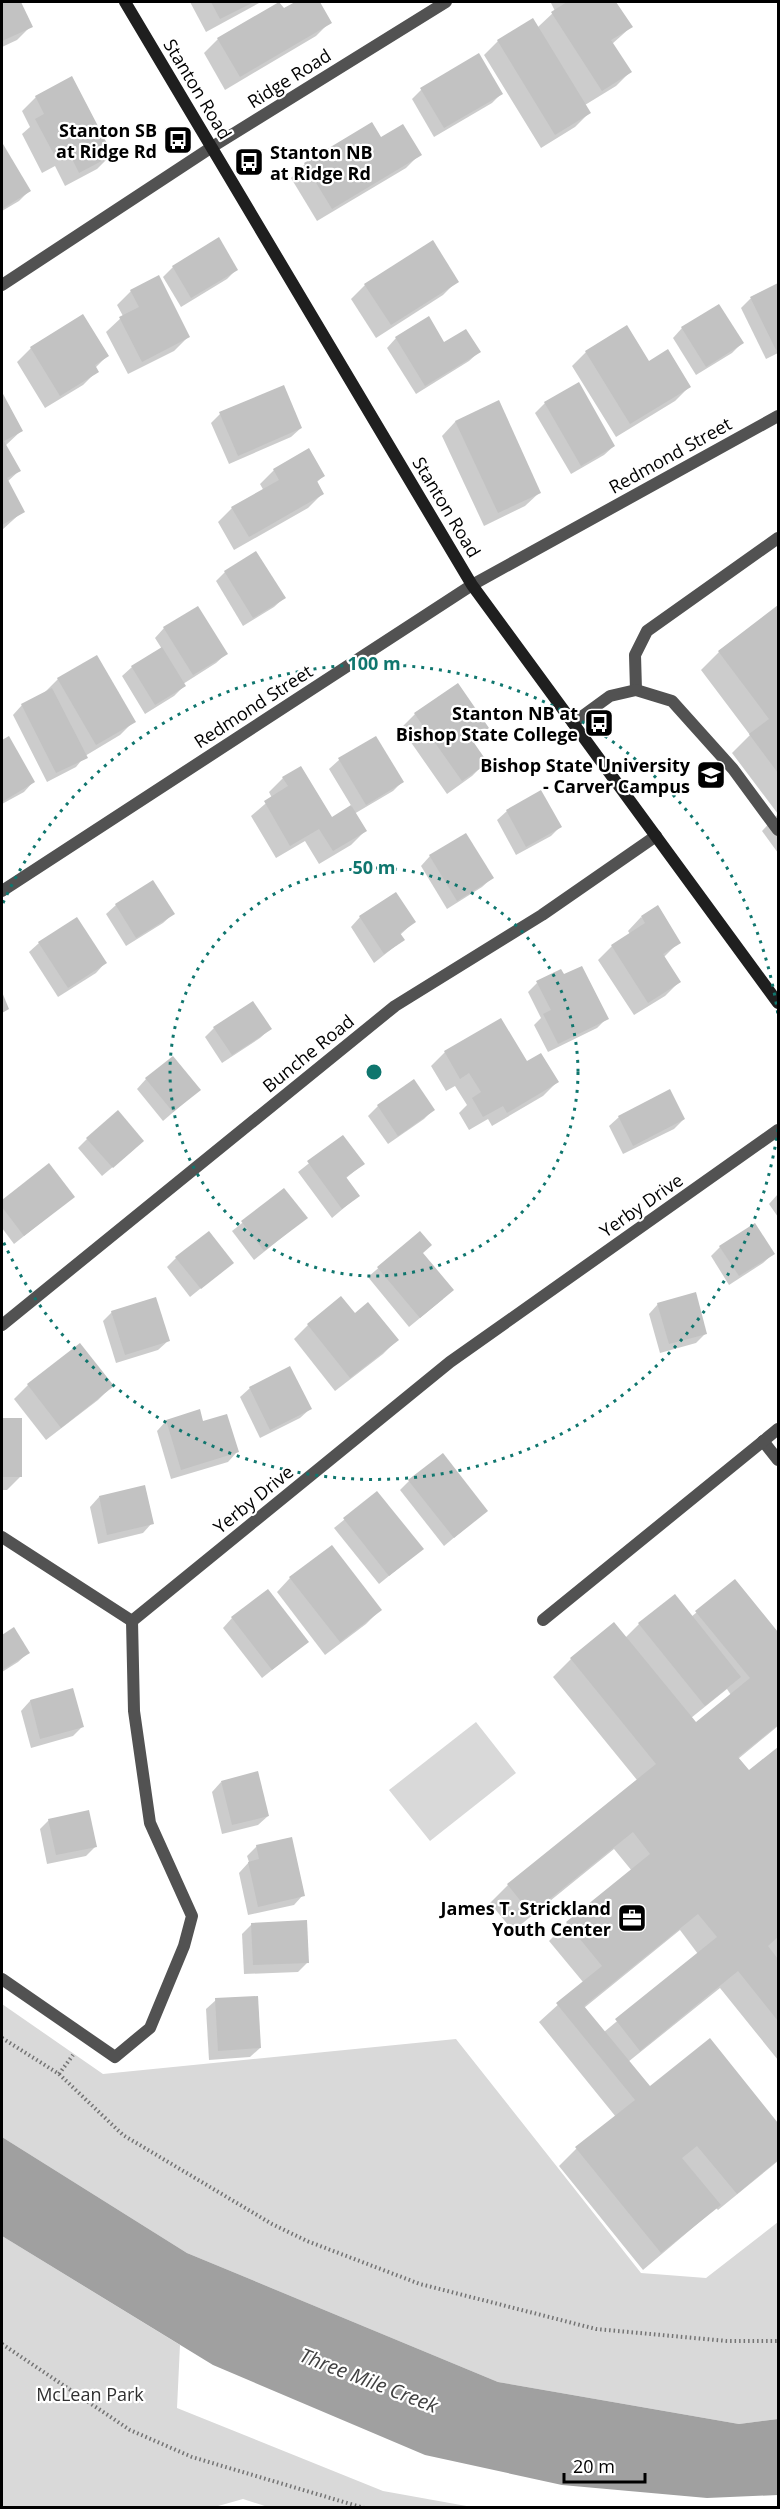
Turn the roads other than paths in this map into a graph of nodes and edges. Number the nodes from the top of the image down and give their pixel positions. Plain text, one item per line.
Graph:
1 (125, 2) edge
2 (446, 2) edge
3 (212, 147) junction
4 (2, 285) edge
5 (778, 416) edge
6 (778, 538) edge
7 (472, 585) junction
8 (636, 690) junction
9 (573, 723) junction
10 (778, 830) edge
11 (656, 836) junction
12 (2, 891) edge
13 (778, 1003) edge
14 (778, 1130) edge
15 (2, 1325) edge
16 (778, 1429) edge
17 (763, 1441) junction
18 (778, 1460) edge
19 (2, 1537) edge
20 (543, 1620) dead end
21 (132, 1621) junction
22 (2, 1979) edge

1 - 3 street, Stanton Road
2 - 3 street, Ridge Road
3 - 4 street, Ridge Road
3 - 7 street, Stanton Road
5 - 7 street, Redmond Street
6 - 8 street
7 - 9 street, Stanton Road
7 - 12 street, Redmond Street
8 - 9 street
8 - 10 street
9 - 11 street, Stanton Road
11 - 13 street, Stanton Road
11 - 15 street, Bunche Road
14 - 21 street, Yerby Drive
16 - 17 street
17 - 18 street
17 - 20 street
19 - 21 street
21 - 22 street

